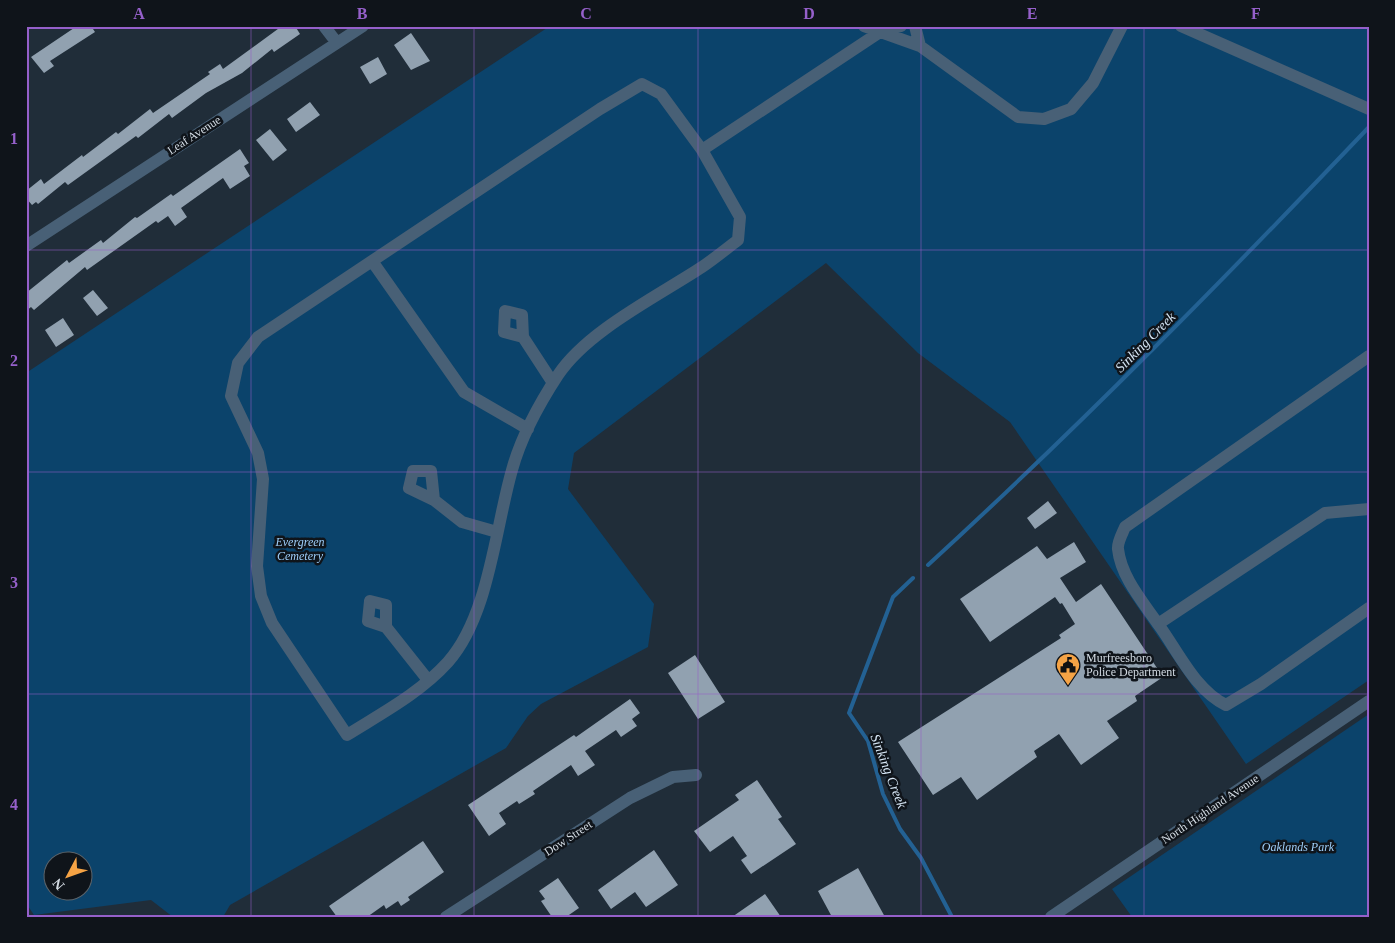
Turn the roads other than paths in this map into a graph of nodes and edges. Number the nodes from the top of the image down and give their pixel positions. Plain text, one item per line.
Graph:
1 (324, 26) edge
2 (363, 26) edge
3 (864, 26) edge
4 (902, 26) edge
5 (915, 26) edge
6 (1122, 26) edge
7 (1181, 26) edge
8 (880, 32) junction
9 (337, 43) junction
10 (920, 46) junction
11 (1369, 109) edge
12 (702, 150) junction
13 (26, 246) edge
14 (372, 261) junction
15 (523, 337) dead end
16 (1369, 356) edge
17 (553, 383) junction
18 (528, 429) junction
19 (434, 500) dead end
20 (1369, 509) edge
21 (497, 532) junction
22 (1369, 608) edge
23 (1158, 624) junction
24 (386, 628) dead end
25 (428, 680) junction
26 (1369, 700) edge
27 (696, 775) dead end
28 (464, 912) edge
29 (446, 917) edge
30 (1051, 917) edge

1 - 9 street
2 - 9 street, Leaf Avenue
3 - 8 street
4 - 8 street
5 - 10 street
6 - 10 street
7 - 11 street
8 - 10 street
8 - 12 street
9 - 13 street, Leaf Avenue
12 - 14 street
12 - 17 street
14 - 18 street
14 - 25 street
15 - 17 street
16 - 23 street
17 - 18 street
18 - 21 street
19 - 21 street
20 - 23 street
21 - 25 street
22 - 23 street
24 - 25 street
26 - 30 street, North Highland Avenue
27 - 28 street, Dow Street
28 - 29 street, Dow Street

